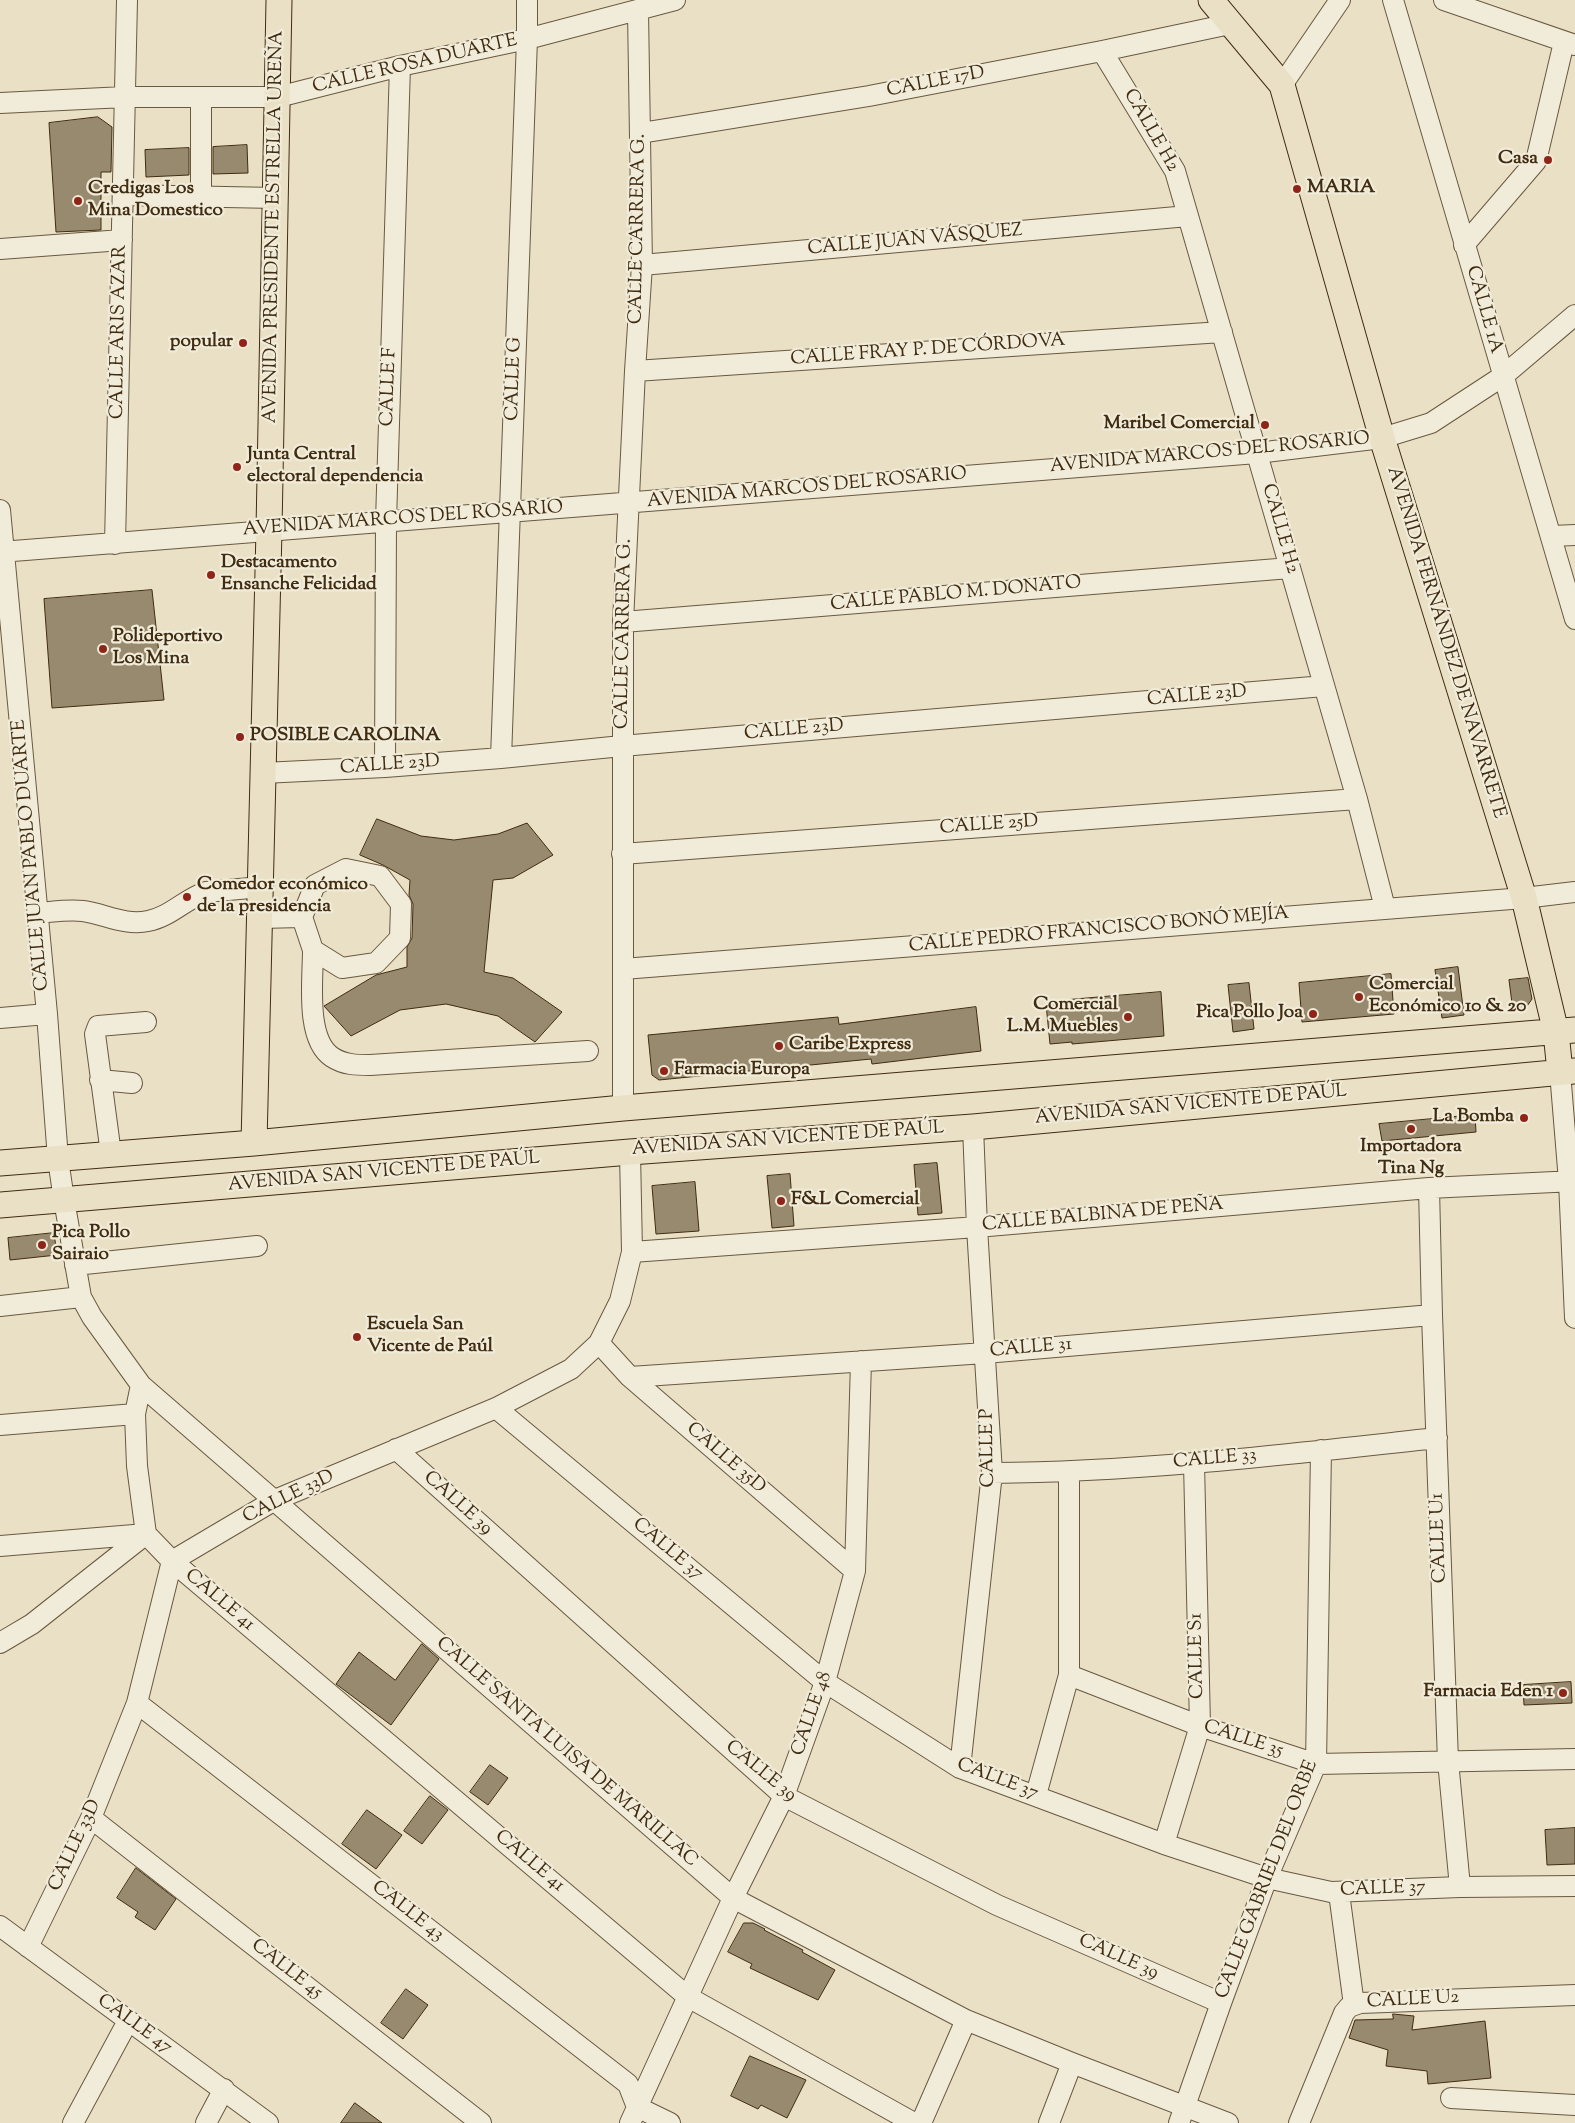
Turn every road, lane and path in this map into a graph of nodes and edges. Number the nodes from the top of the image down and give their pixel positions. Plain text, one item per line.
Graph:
1 (127, 0) edge
2 (279, 0) edge
3 (527, 0) edge
4 (675, 0) edge
5 (1211, 0) edge
6 (1340, 0) edge
7 (1393, 0) edge
8 (1444, 0) edge
9 (638, 10) junction
10 (1230, 24) junction
11 (527, 39) junction
12 (1570, 44) edge
13 (1102, 51) junction
14 (400, 66) junction
15 (1282, 85) junction
16 (125, 97) junction
17 (201, 97) junction
18 (278, 97) junction
19 (0, 103) edge
20 (641, 133) junction
21 (123, 195) junction
22 (201, 196) junction
23 (276, 198) junction
24 (1188, 216) junction
25 (122, 240) junction
26 (1464, 245) junction
27 (0, 249) edge
28 (642, 265) junction
29 (1575, 315) edge
30 (1222, 332) junction
31 (635, 371) junction
32 (1503, 376) junction
33 (1382, 438) junction
34 (1257, 453) junction
35 (628, 504) junction
36 (0, 510) edge
37 (510, 512) junction
38 (386, 521) junction
39 (269, 530) junction
40 (1575, 535) edge
41 (1552, 536) junction
42 (115, 544) junction
43 (2, 552) edge
44 (1290, 568) junction
45 (1575, 619) edge
46 (623, 622) junction
47 (1324, 686) junction
48 (622, 746) junction
49 (501, 758) junction
50 (385, 767) junction
51 (263, 773) junction
52 (1357, 798) junction
53 (622, 854) junction
54 (261, 886) junction
55 (1575, 892) edge
56 (1524, 898) junction
57 (1385, 908) junction
58 (37, 913) junction
59 (302, 917) junction
60 (260, 918) junction
61 (313, 950) junction
62 (623, 969) junction
63 (46, 1014) junction
64 (0, 1018) edge
65 (146, 1022) dead end
66 (1566, 1031) edge
67 (588, 1051) dead end
68 (1568, 1071) edge
69 (100, 1080) junction
70 (132, 1083) dead end
71 (623, 1108) junction
72 (973, 1127) junction
73 (254, 1143) junction
74 (630, 1152) junction
75 (112, 1154) junction
76 (58, 1158) junction
77 (0, 1163) edge
78 (1572, 1181) edge
79 (1429, 1188) junction
80 (64, 1200) junction
81 (0, 1205) edge
82 (977, 1227) junction
83 (257, 1246) dead end
84 (632, 1252) junction
85 (75, 1265) junction
86 (81, 1297) junction
87 (0, 1306) edge
88 (1432, 1315) junction
89 (1575, 1318) edge
90 (599, 1343) junction
91 (985, 1353) junction
92 (861, 1361) junction
93 (630, 1377) junction
94 (142, 1385) junction
95 (496, 1408) junction
96 (135, 1414) junction
97 (0, 1425) edge
98 (1437, 1438) junction
99 (396, 1449) junction
100 (1321, 1450) junction
101 (1194, 1463) junction
102 (992, 1472) junction
103 (1069, 1472) junction
104 (275, 1500) junction
105 (146, 1534) junction
106 (0, 1546) edge
107 (172, 1561) junction
108 (855, 1571) junction
109 (0, 1643) edge
110 (1069, 1675) junction
111 (825, 1682) junction
112 (137, 1703) junction
113 (1200, 1726) junction
114 (1575, 1760) edge
115 (1448, 1761) junction
116 (1316, 1764) junction
117 (960, 1768) junction
118 (784, 1796) junction
119 (1036, 1796) junction
120 (91, 1818) junction
121 (1164, 1844) junction
122 (1267, 1878) junction
123 (1575, 1886) edge
124 (1460, 1887) junction
125 (1339, 1893) junction
126 (733, 1898) junction
127 (0, 1926) edge
128 (28, 1947) junction
129 (1575, 1995) edge
130 (688, 1997) junction
131 (1221, 2003) junction
132 (1354, 2005) junction
133 (966, 2020) junction
134 (128, 2021) junction
135 (1072, 2064) junction
136 (224, 2090) junction
137 (1451, 2098) dead end
138 (1575, 2105) edge
139 (634, 2115) edge
140 (1182, 2115) edge
141 (73, 2123) edge
142 (206, 2123) edge
143 (268, 2123) edge
144 (481, 2123) edge
145 (670, 2123) edge
146 (914, 2123) edge
147 (921, 2123) edge
148 (1049, 2123) edge
149 (1228, 2123) edge
150 (1299, 2123) edge

1 - 16 street, CALLE ARIS AZAR
2 - 18 main road, AVENIDA PRESIDENTE ESTRELLA UREÑA
3 - 11 street, CALLE G
4 - 9 street, CALLE ROSA DUARTE
5 - 10 main road, AVENIDA FERNÁNDEZ DE NAVARRETE
6 - 15 street
7 - 26 street, CALLE 1A
8 - 12 street
9 - 11 street, CALLE ROSA DUARTE
9 - 20 street, CALLE CARRERA G.
10 - 13 street, CALLE 17D
10 - 15 main road, AVENIDA FERNÁNDEZ DE NAVARRETE
11 - 14 street, CALLE ROSA DUARTE
11 - 37 street, CALLE G
12 - 26 street
13 - 20 street, CALLE 17D
13 - 24 street, CALLE H2
14 - 18 street, CALLE ROSA DUARTE
14 - 38 street, CALLE F
15 - 33 main road, AVENIDA FERNÁNDEZ DE NAVARRETE
16 - 17 street, CALLE ROSA DUARTE
16 - 19 street, CALLE ROSA DUARTE
16 - 21 street, CALLE ARIS AZAR
17 - 18 street, CALLE ROSA DUARTE
17 - 22 street
18 - 23 main road, AVENIDA PRESIDENTE ESTRELLA UREÑA
20 - 28 street, CALLE CARRERA G.
21 - 22 street
21 - 25 street, CALLE ARIS AZAR
22 - 23 street
23 - 39 main road, AVENIDA PRESIDENTE ESTRELLA UREÑA
24 - 28 street, CALLE JUAN VÁSQUEZ
24 - 30 street, CALLE H2
25 - 27 street
25 - 42 street, CALLE ARIS AZAR
26 - 32 street, CALLE 1A
28 - 31 street, CALLE CARRERA G.
29 - 32 street, AVENIDA MARCOS DEL ROSARIO
30 - 31 street, CALLE FRAY P. DE CÓRDOVA
30 - 34 street, CALLE H2
31 - 35 street, CALLE CARRERA G.
32 - 33 street, AVENIDA MARCOS DEL ROSARIO
32 - 41 street, CALLE 1A
33 - 34 street, AVENIDA MARCOS DEL ROSARIO
33 - 56 main road, AVENIDA FERNÁNDEZ DE NAVARRETE
34 - 35 street, AVENIDA MARCOS DEL ROSARIO
34 - 44 street, CALLE H2
35 - 37 street, AVENIDA MARCOS DEL ROSARIO
35 - 46 street, CALLE CARRERA G.
36 - 43 street, CALLE JUAN PABLO DUARTE
37 - 38 street, AVENIDA MARCOS DEL ROSARIO
37 - 49 street, CALLE G
38 - 39 street, AVENIDA MARCOS DEL ROSARIO
38 - 50 street, CALLE F
39 - 42 street, AVENIDA MARCOS DEL ROSARIO
39 - 51 main road, AVENIDA PRESIDENTE ESTRELLA UREÑA
40 - 41 street
41 - 45 street, CALLE 1A
42 - 43 street, AVENIDA MARCOS DEL ROSARIO
43 - 58 street, CALLE JUAN PABLO DUARTE
44 - 46 street, CALLE PABLO M. DONATO
44 - 47 street, CALLE H2
46 - 48 street, CALLE CARRERA G.
47 - 48 street, CALLE 23D
47 - 52 street, CALLE H2
48 - 49 street, CALLE 23D
48 - 53 street, CALLE CARRERA G.
49 - 50 street, CALLE 23D
50 - 51 street, CALLE 23D
51 - 54 main road, AVENIDA PRESIDENTE ESTRELLA UREÑA
52 - 53 street, CALLE 25D
52 - 57 street, CALLE H2
53 - 62 street, CALLE CARRERA G.
54 - 58 street
54 - 60 main road, AVENIDA PRESIDENTE ESTRELLA UREÑA
55 - 56 street, CALLE PEDRO FRANCISCO BONÓ MEJÍA
56 - 57 street, CALLE PEDRO FRANCISCO BONÓ MEJÍA
56 - 66 main road, AVENIDA FERNÁNDEZ DE NAVARRETE
57 - 62 street, CALLE PEDRO FRANCISCO BONÓ MEJÍA
58 - 63 street, CALLE JUAN PABLO DUARTE
59 - 60 street
59 - 61 street
59 - 61 street
60 - 73 main road, AVENIDA PRESIDENTE ESTRELLA UREÑA
61 - 67 street
62 - 71 street, CALLE CARRERA G.
63 - 64 street
63 - 76 street, CALLE JUAN PABLO DUARTE
65 - 69 street
66 - 68 main road, AVENIDA FERNÁNDEZ DE NAVARRETE
66 - 71 main road
68 - 72 main road, AVENIDA SAN VICENTE DE PAÚL
68 - 78 street, AVENIDA FERNÁNDEZ DE NAVARRETE
69 - 70 street
69 - 75 street
71 - 73 main road
72 - 74 main road, AVENIDA SAN VICENTE DE PAÚL
72 - 82 street, CALLE P
73 - 75 main road
74 - 80 main road, AVENIDA SAN VICENTE DE PAÚL
74 - 84 street, CALLE 33D
75 - 76 main road
76 - 77 main road
76 - 80 street, CALLE JUAN PABLO DUARTE
78 - 79 street, CALLE BALBINA DE PEÑA
78 - 89 street, AVENIDA FERNÁNDEZ DE NAVARRETE
79 - 82 street, CALLE BALBINA DE PEÑA
79 - 88 street, CALLE U1
80 - 81 main road, AVENIDA SAN VICENTE DE PAÚL
80 - 85 street, CALLE SANTA LUISA DE MARILLAC
82 - 84 street, CALLE BALBINA DE PEÑA
82 - 91 street, CALLE P
83 - 85 street
84 - 90 street, CALLE 33D
85 - 86 street, CALLE SANTA LUISA DE MARILLAC
86 - 87 street
86 - 94 street, CALLE SANTA LUISA DE MARILLAC
88 - 91 street, CALLE 31
88 - 98 street, CALLE U1
90 - 93 street, CALLE 35D
90 - 95 street, CALLE 33D
91 - 92 street, CALLE 31
91 - 102 street, CALLE P
92 - 93 street, CALLE 31
92 - 108 street, CALLE 48
93 - 108 street, CALLE 35D
94 - 96 street
94 - 104 street, CALLE SANTA LUISA DE MARILLAC
95 - 99 street, CALLE 33D
95 - 111 street, CALLE 37
96 - 97 street
96 - 105 street
98 - 100 street, CALLE 33
98 - 115 street, CALLE U1
99 - 104 street, CALLE 33D
99 - 118 street, CALLE 39
100 - 101 street, CALLE 33
100 - 116 street, CALLE GABRIEL DEL ORBE
101 - 103 street, CALLE 33
101 - 113 street, CALLE S1
102 - 103 street, CALLE 33
102 - 117 street, CALLE P
103 - 110 street
104 - 107 street, CALLE 33D
104 - 126 street, CALLE SANTA LUISA DE MARILLAC
105 - 106 street
105 - 107 street, CALLE 41
105 - 109 street
107 - 112 street, CALLE 33D
107 - 130 street, CALLE 41
108 - 111 street, CALLE 48
110 - 113 street, CALLE 35
110 - 119 street
111 - 117 street, CALLE 37
111 - 118 street, CALLE 48
112 - 120 street, CALLE 33D
112 - 139 street, CALLE 43
113 - 116 street, CALLE 35
113 - 121 street, CALLE S1
114 - 115 street, CALLE 35
115 - 116 street, CALLE 35
115 - 124 street, CALLE U1
116 - 122 street, CALLE GABRIEL DEL ORBE
117 - 119 street, CALLE 37
118 - 126 street, CALLE 48
118 - 131 street, CALLE 39
119 - 121 street, CALLE 37
120 - 128 street, CALLE 33D
120 - 144 street, CALLE 45
121 - 122 street, CALLE 37
122 - 125 street, CALLE 37
122 - 131 street, CALLE GABRIEL DEL ORBE
123 - 124 street, CALLE 37
124 - 125 street, CALLE 37
125 - 132 street
126 - 130 street, CALLE 48
126 - 133 street, CALLE SANTA LUISA DE MARILLAC
127 - 128 street, CALLE 47
128 - 134 street, CALLE 47
129 - 132 street, CALLE U2
130 - 139 street, CALLE 48
130 - 146 street, CALLE 41
131 - 140 street, CALLE GABRIEL DEL ORBE
132 - 150 street, CALLE U2
133 - 135 street, CALLE SANTA LUISA DE MARILLAC
133 - 147 street
134 - 136 street, CALLE 47
134 - 141 street
135 - 140 street, CALLE SANTA LUISA DE MARILLAC
135 - 148 street
136 - 142 street
136 - 143 street, CALLE 47
137 - 138 street
139 - 145 street
140 - 149 street, CALLE SANTA LUISA DE MARILLAC

